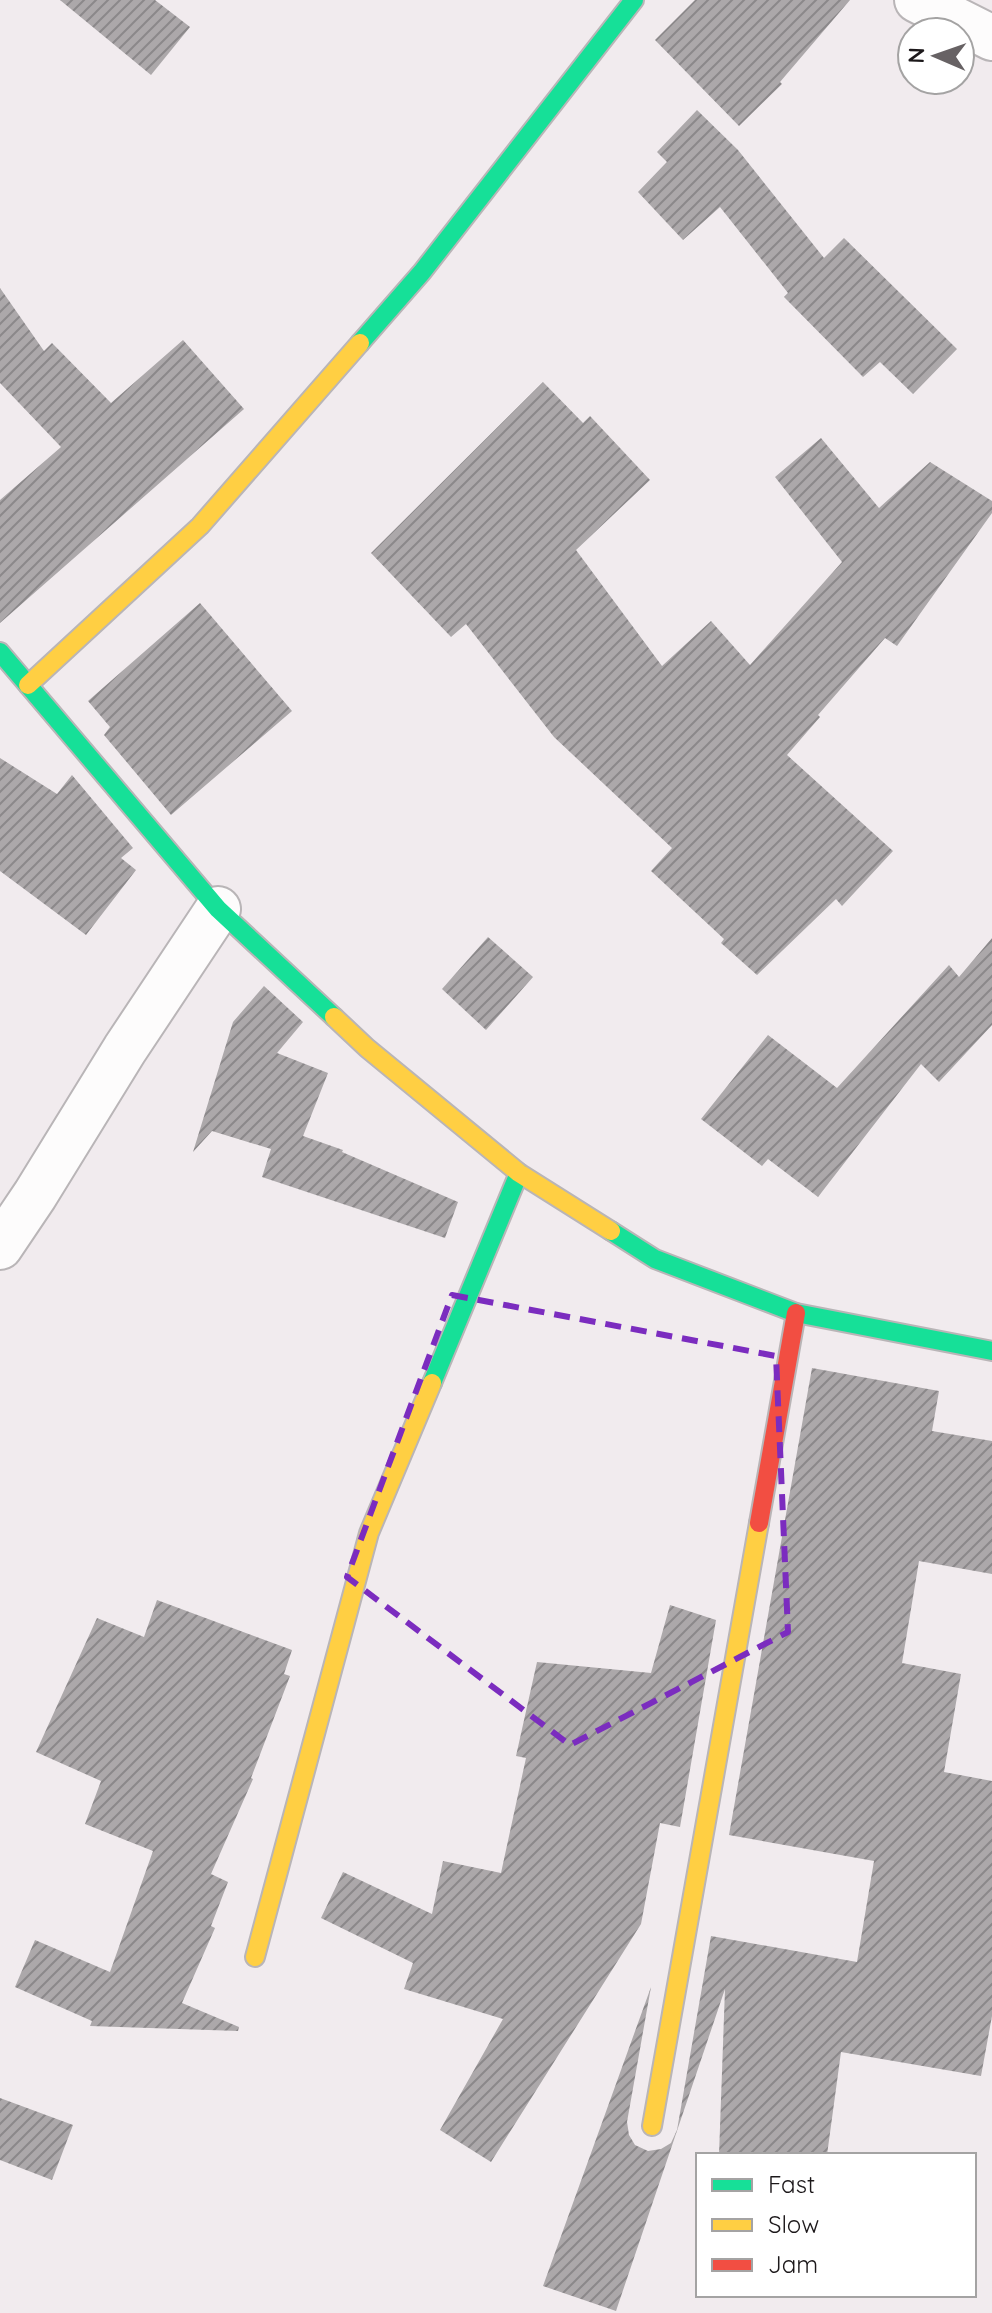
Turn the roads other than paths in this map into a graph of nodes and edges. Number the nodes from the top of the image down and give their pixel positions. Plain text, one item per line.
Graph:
1 (634, 0) edge
2 (917, 0) edge
3 (992, 38) edge
4 (0, 652) edge
5 (28, 685) junction
6 (218, 909) junction
7 (519, 1173) junction
8 (5, 1240) edge
9 (0, 1280) edge
10 (796, 1313) junction
11 (992, 1351) edge
12 (255, 1957) dead end
13 (652, 2126) dead end

1 - 5 street
2 - 3 street
4 - 5 street
5 - 6 street
6 - 7 street
6 - 8 street
7 - 10 street
7 - 12 street
8 - 9 street
10 - 11 street
10 - 13 street

